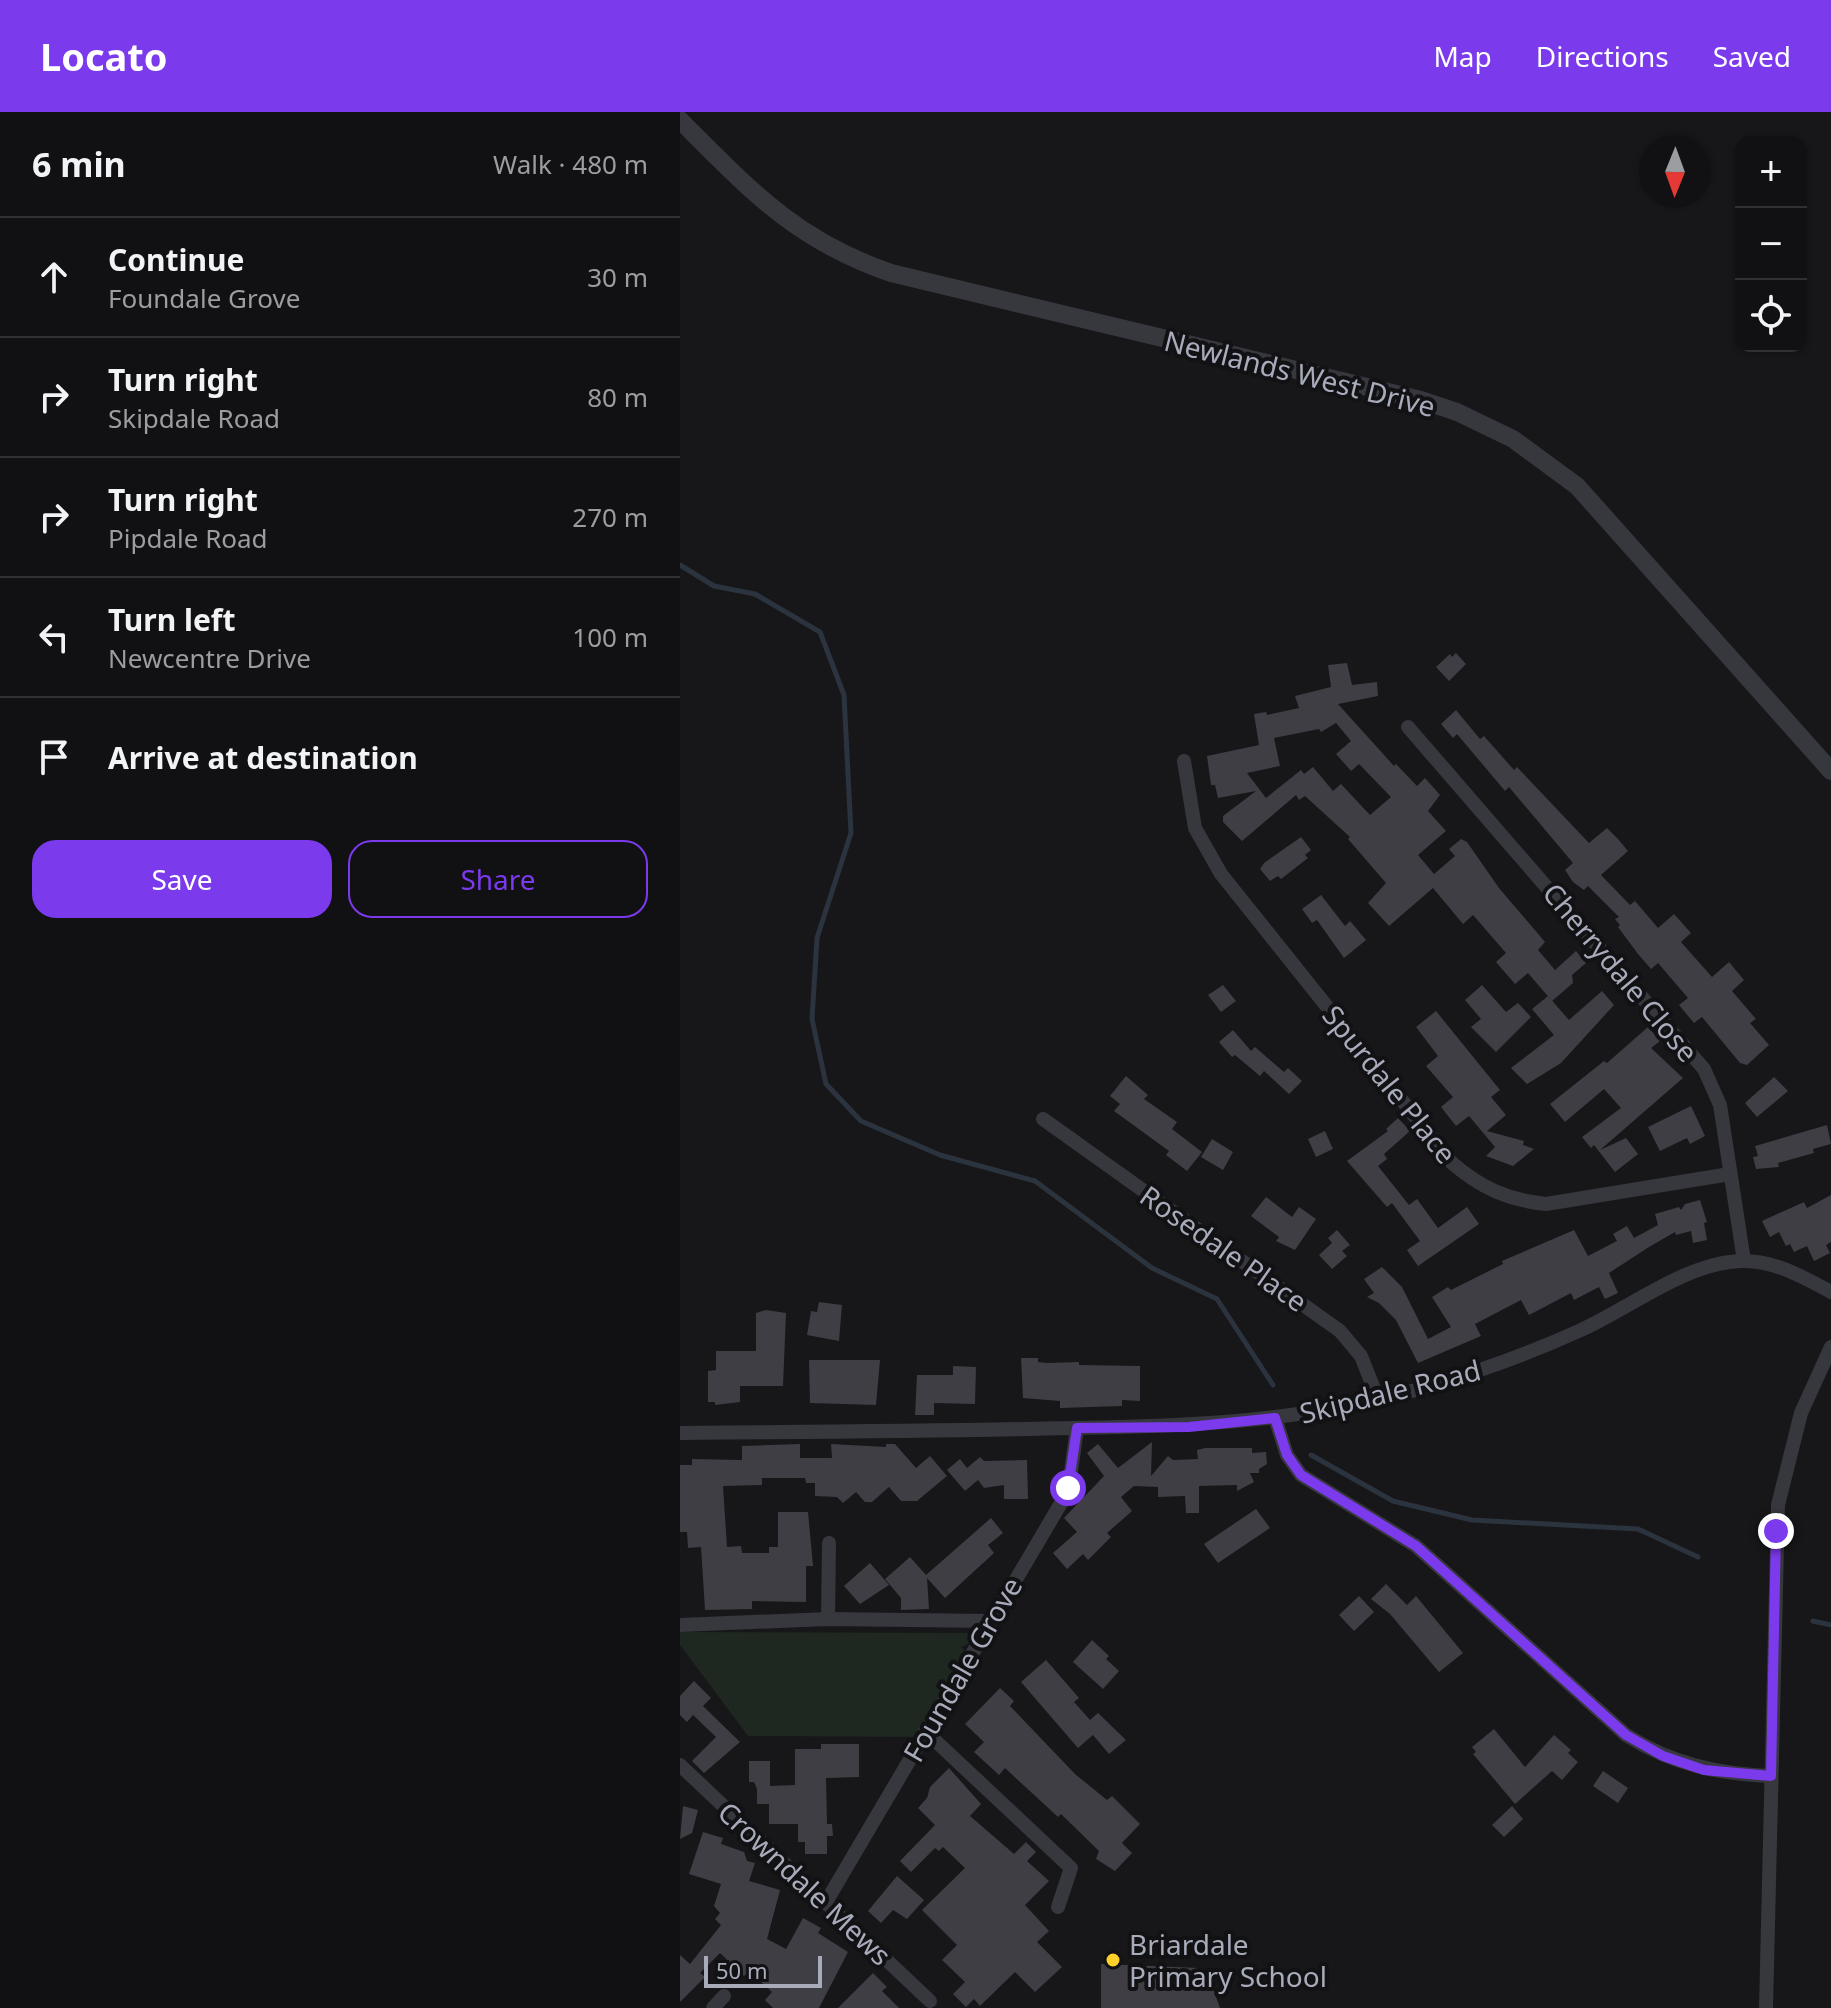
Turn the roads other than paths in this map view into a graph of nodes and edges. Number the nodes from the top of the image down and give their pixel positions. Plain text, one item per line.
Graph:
1 (680, 120) edge
2 (1408, 727) dead end
3 (1184, 761) dead end
4 (1831, 771) edge
5 (1043, 1119) dead end
6 (1730, 1174) junction
7 (1744, 1261) junction
8 (1831, 1292) edge
9 (1831, 1347) edge
10 (1378, 1399) junction
11 (1275, 1418) junction
12 (1077, 1428) junction
13 (680, 1433) edge
14 (829, 1543) dead end
15 (828, 1619) junction
16 (990, 1621) junction
17 (680, 1625) edge
18 (925, 1731) junction
19 (680, 1765) edge
20 (1771, 1776) junction
21 (826, 1902) junction
22 (1058, 1907) dead end
23 (724, 1996) dead end
24 (930, 2001) dead end
25 (713, 2008) edge
26 (1766, 2008) edge

1 - 4 street, Newlands West Drive
2 - 6 street, Cherrydale Close
3 - 6 street, Spurdale Place
5 - 10 street, Rosedale Place
6 - 7 street, Cherrydale Close
7 - 8 street, Skipdale Road
7 - 10 street, Skipdale Road
9 - 20 street
10 - 11 street, Skipdale Road
11 - 12 street, Skipdale Road
11 - 20 street
12 - 13 street, Skipdale Road
12 - 16 street, Foundale Grove
14 - 15 street
15 - 16 street
15 - 17 street
16 - 18 street, Foundale Grove
18 - 21 street, Foundale Grove
18 - 22 street
19 - 21 street, Crowndale Mews
20 - 26 street
21 - 24 street, Crowndale Mews
23 - 25 street

